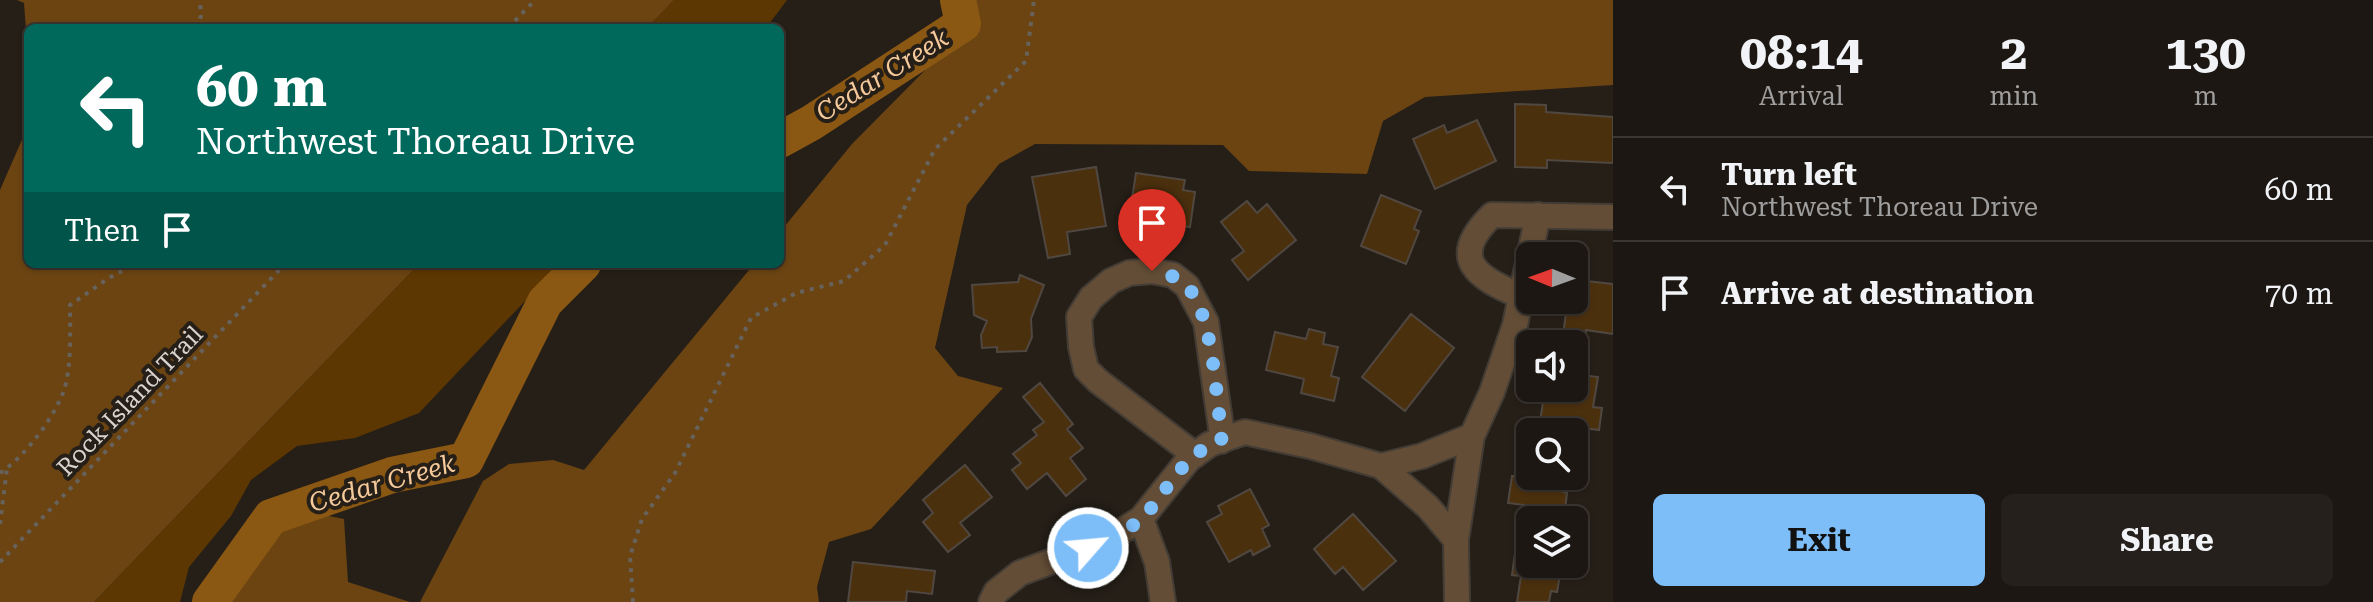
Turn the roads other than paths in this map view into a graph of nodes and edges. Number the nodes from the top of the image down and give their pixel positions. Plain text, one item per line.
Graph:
1 (1538, 215) junction
2 (1613, 217) edge
3 (1532, 242) edge
4 (1516, 294) edge
5 (1517, 314) edge
6 (1472, 436) junction
7 (1221, 441) junction
8 (1195, 455) junction
9 (1381, 466) junction
10 (1141, 519) junction
11 (1456, 540) junction
12 (991, 602) edge
13 (1163, 602) edge
14 (1457, 602) edge

1 - 2 street
1 - 3 street
1 - 4 street
5 - 6 street
6 - 9 street
6 - 11 street
7 - 8 street
7 - 8 street
7 - 9 street
8 - 10 street
9 - 11 street
10 - 12 street
10 - 13 street
11 - 14 street

